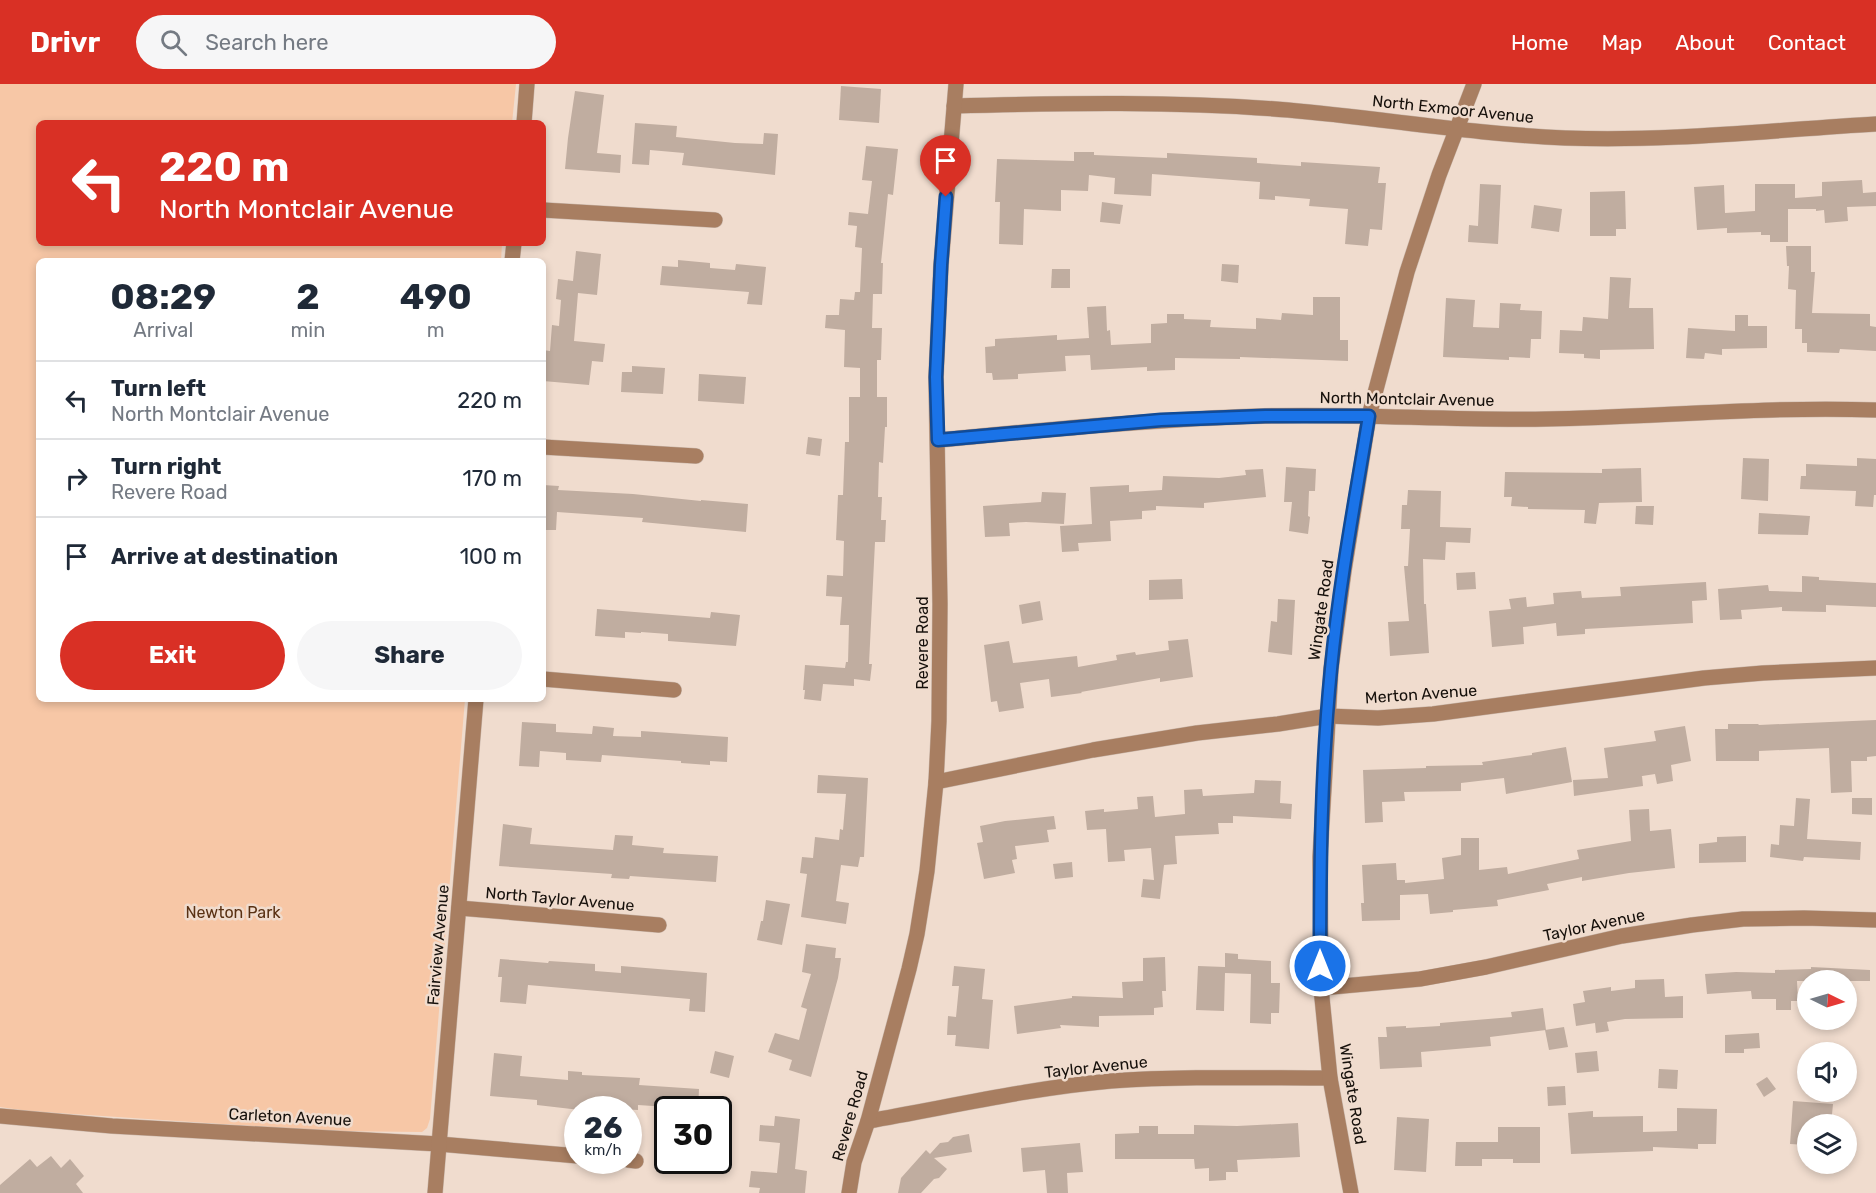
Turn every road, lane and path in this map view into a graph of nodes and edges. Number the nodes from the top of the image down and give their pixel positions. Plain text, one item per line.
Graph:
1 (527, 84) edge
2 (956, 84) edge
3 (1474, 84) edge
4 (954, 106) junction
5 (524, 120) edge
6 (1876, 124) edge
7 (1457, 128) junction
8 (546, 210) edge
9 (715, 220) dead end
10 (1876, 410) edge
11 (1369, 416) junction
12 (938, 440) junction
13 (546, 447) edge
14 (696, 456) dead end
15 (1876, 668) edge
16 (546, 679) edge
17 (674, 690) dead end
18 (476, 702) edge
19 (1328, 716) junction
20 (936, 782) junction
21 (459, 908) junction
22 (1876, 920) edge
23 (659, 926) dead end
24 (1321, 988) junction
25 (1330, 1078) junction
26 (0, 1116) edge
27 (868, 1121) junction
28 (439, 1144) junction
29 (564, 1155) edge
30 (435, 1193) edge
31 (849, 1193) edge
32 (1351, 1193) edge

1 - 5 street
2 - 4 street, Revere Road
3 - 7 street, Wingate Road
4 - 7 street, North Exmoor Avenue
4 - 12 street, Revere Road
6 - 7 street, North Exmoor Avenue
7 - 11 street, Wingate Road
8 - 9 street
10 - 11 street, North Montclair Avenue
11 - 12 street, North Montclair Avenue
11 - 19 street, Wingate Road
12 - 20 street, Revere Road
13 - 14 street
15 - 19 street, Merton Avenue
16 - 17 street
18 - 21 street, Fairview Avenue
19 - 20 street, Merton Avenue
19 - 24 street, Wingate Road
20 - 27 street, Revere Road
21 - 23 street, North Taylor Avenue
21 - 28 street, Fairview Avenue
22 - 24 street, Taylor Avenue
24 - 25 street, Wingate Road
25 - 27 street, Taylor Avenue
25 - 32 street, Wingate Road
26 - 28 street, Carleton Avenue
27 - 31 street, Revere Road
28 - 29 street, Carleton Avenue
28 - 30 street, Fairview Avenue

